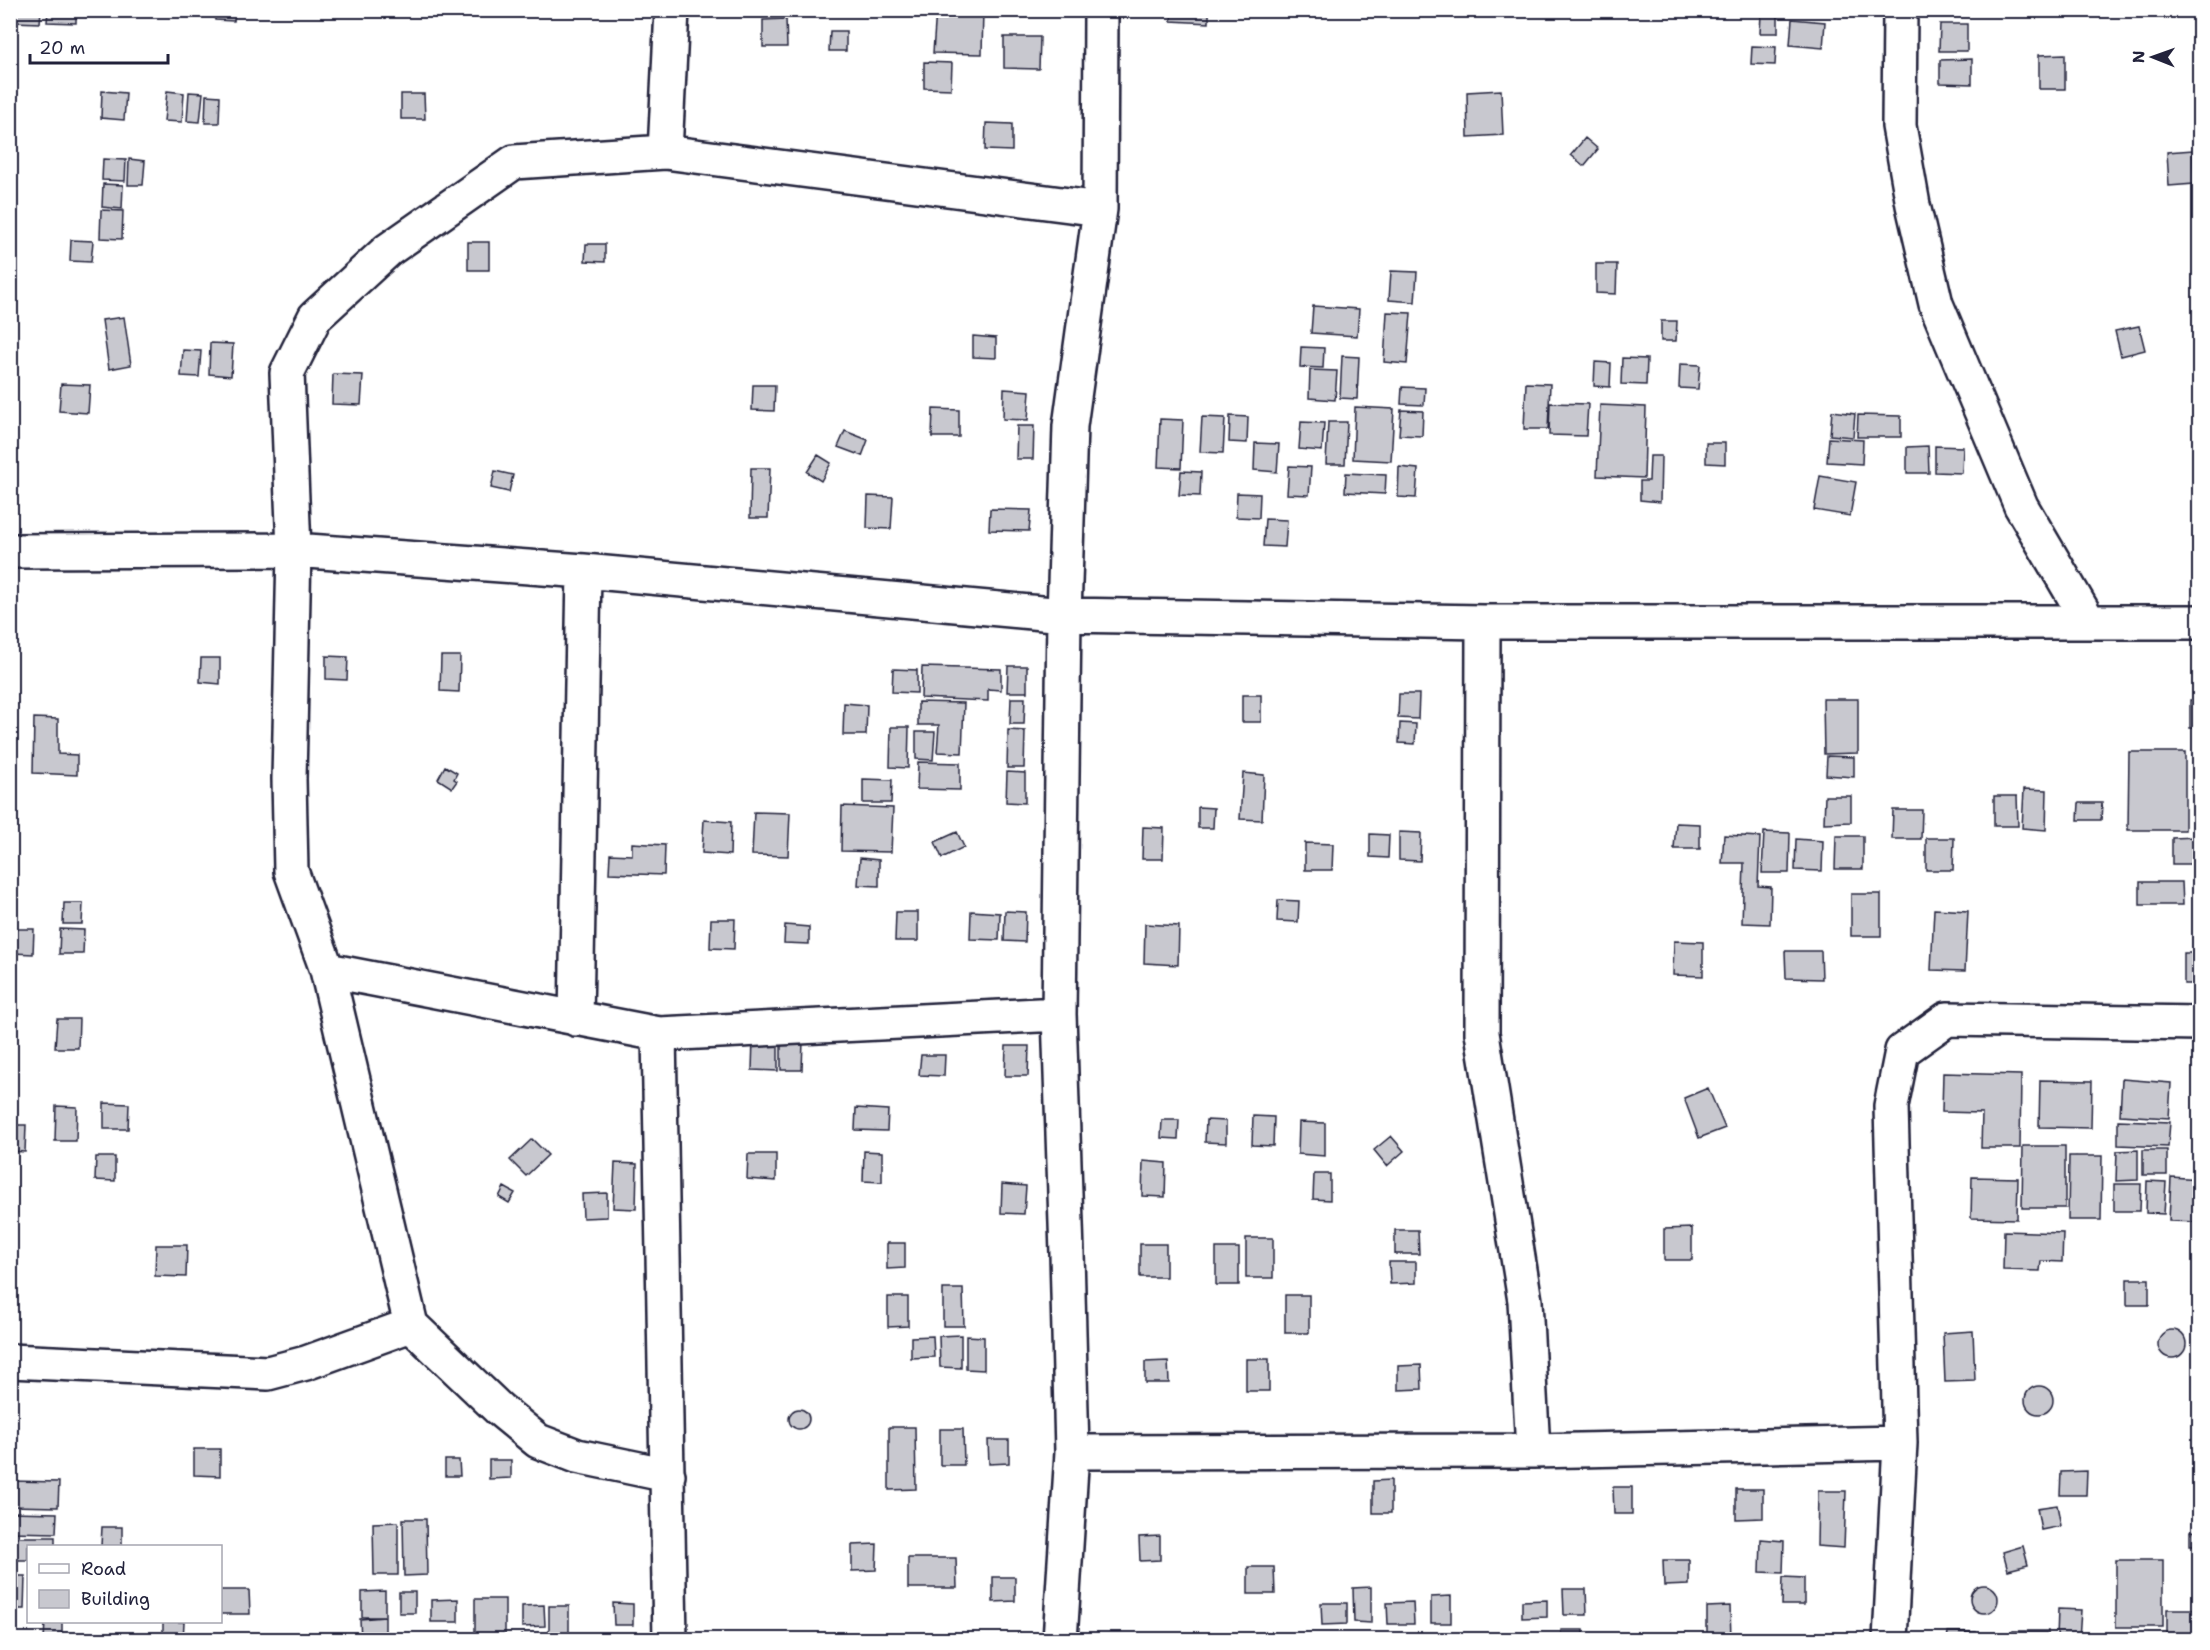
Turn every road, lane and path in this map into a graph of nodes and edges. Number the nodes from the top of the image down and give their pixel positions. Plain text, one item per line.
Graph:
1 (672, 10) edge
2 (1101, 10) edge
3 (1900, 10) edge
4 (665, 152) junction
5 (1100, 209) junction
6 (294, 550) junction
7 (10, 551) edge
8 (584, 571) junction
9 (1064, 615) junction
10 (1483, 622) junction
11 (2089, 622) junction
12 (2199, 622) edge
13 (327, 970) junction
14 (1059, 1014) junction
15 (576, 1019) junction
16 (2199, 1023) edge
17 (659, 1034) junction
18 (411, 1325) junction
19 (10, 1360) edge
20 (1900, 1443) junction
21 (1533, 1450) junction
22 (1072, 1452) junction
23 (668, 1475) junction
24 (670, 1640) edge
25 (1060, 1640) edge
26 (1890, 1640) edge

1 - 4 street
2 - 5 street
3 - 11 street
4 - 5 street
4 - 6 street
5 - 9 street
6 - 7 street
6 - 8 street
6 - 13 street
8 - 9 street
8 - 15 street
9 - 10 street
9 - 14 street
10 - 11 street
10 - 21 street
11 - 12 street
13 - 15 street
13 - 18 street
14 - 17 street
14 - 22 street
15 - 17 street
16 - 20 street
17 - 23 street
18 - 19 street
18 - 23 street
20 - 21 street
20 - 26 street
21 - 22 street
22 - 25 street
23 - 24 street

